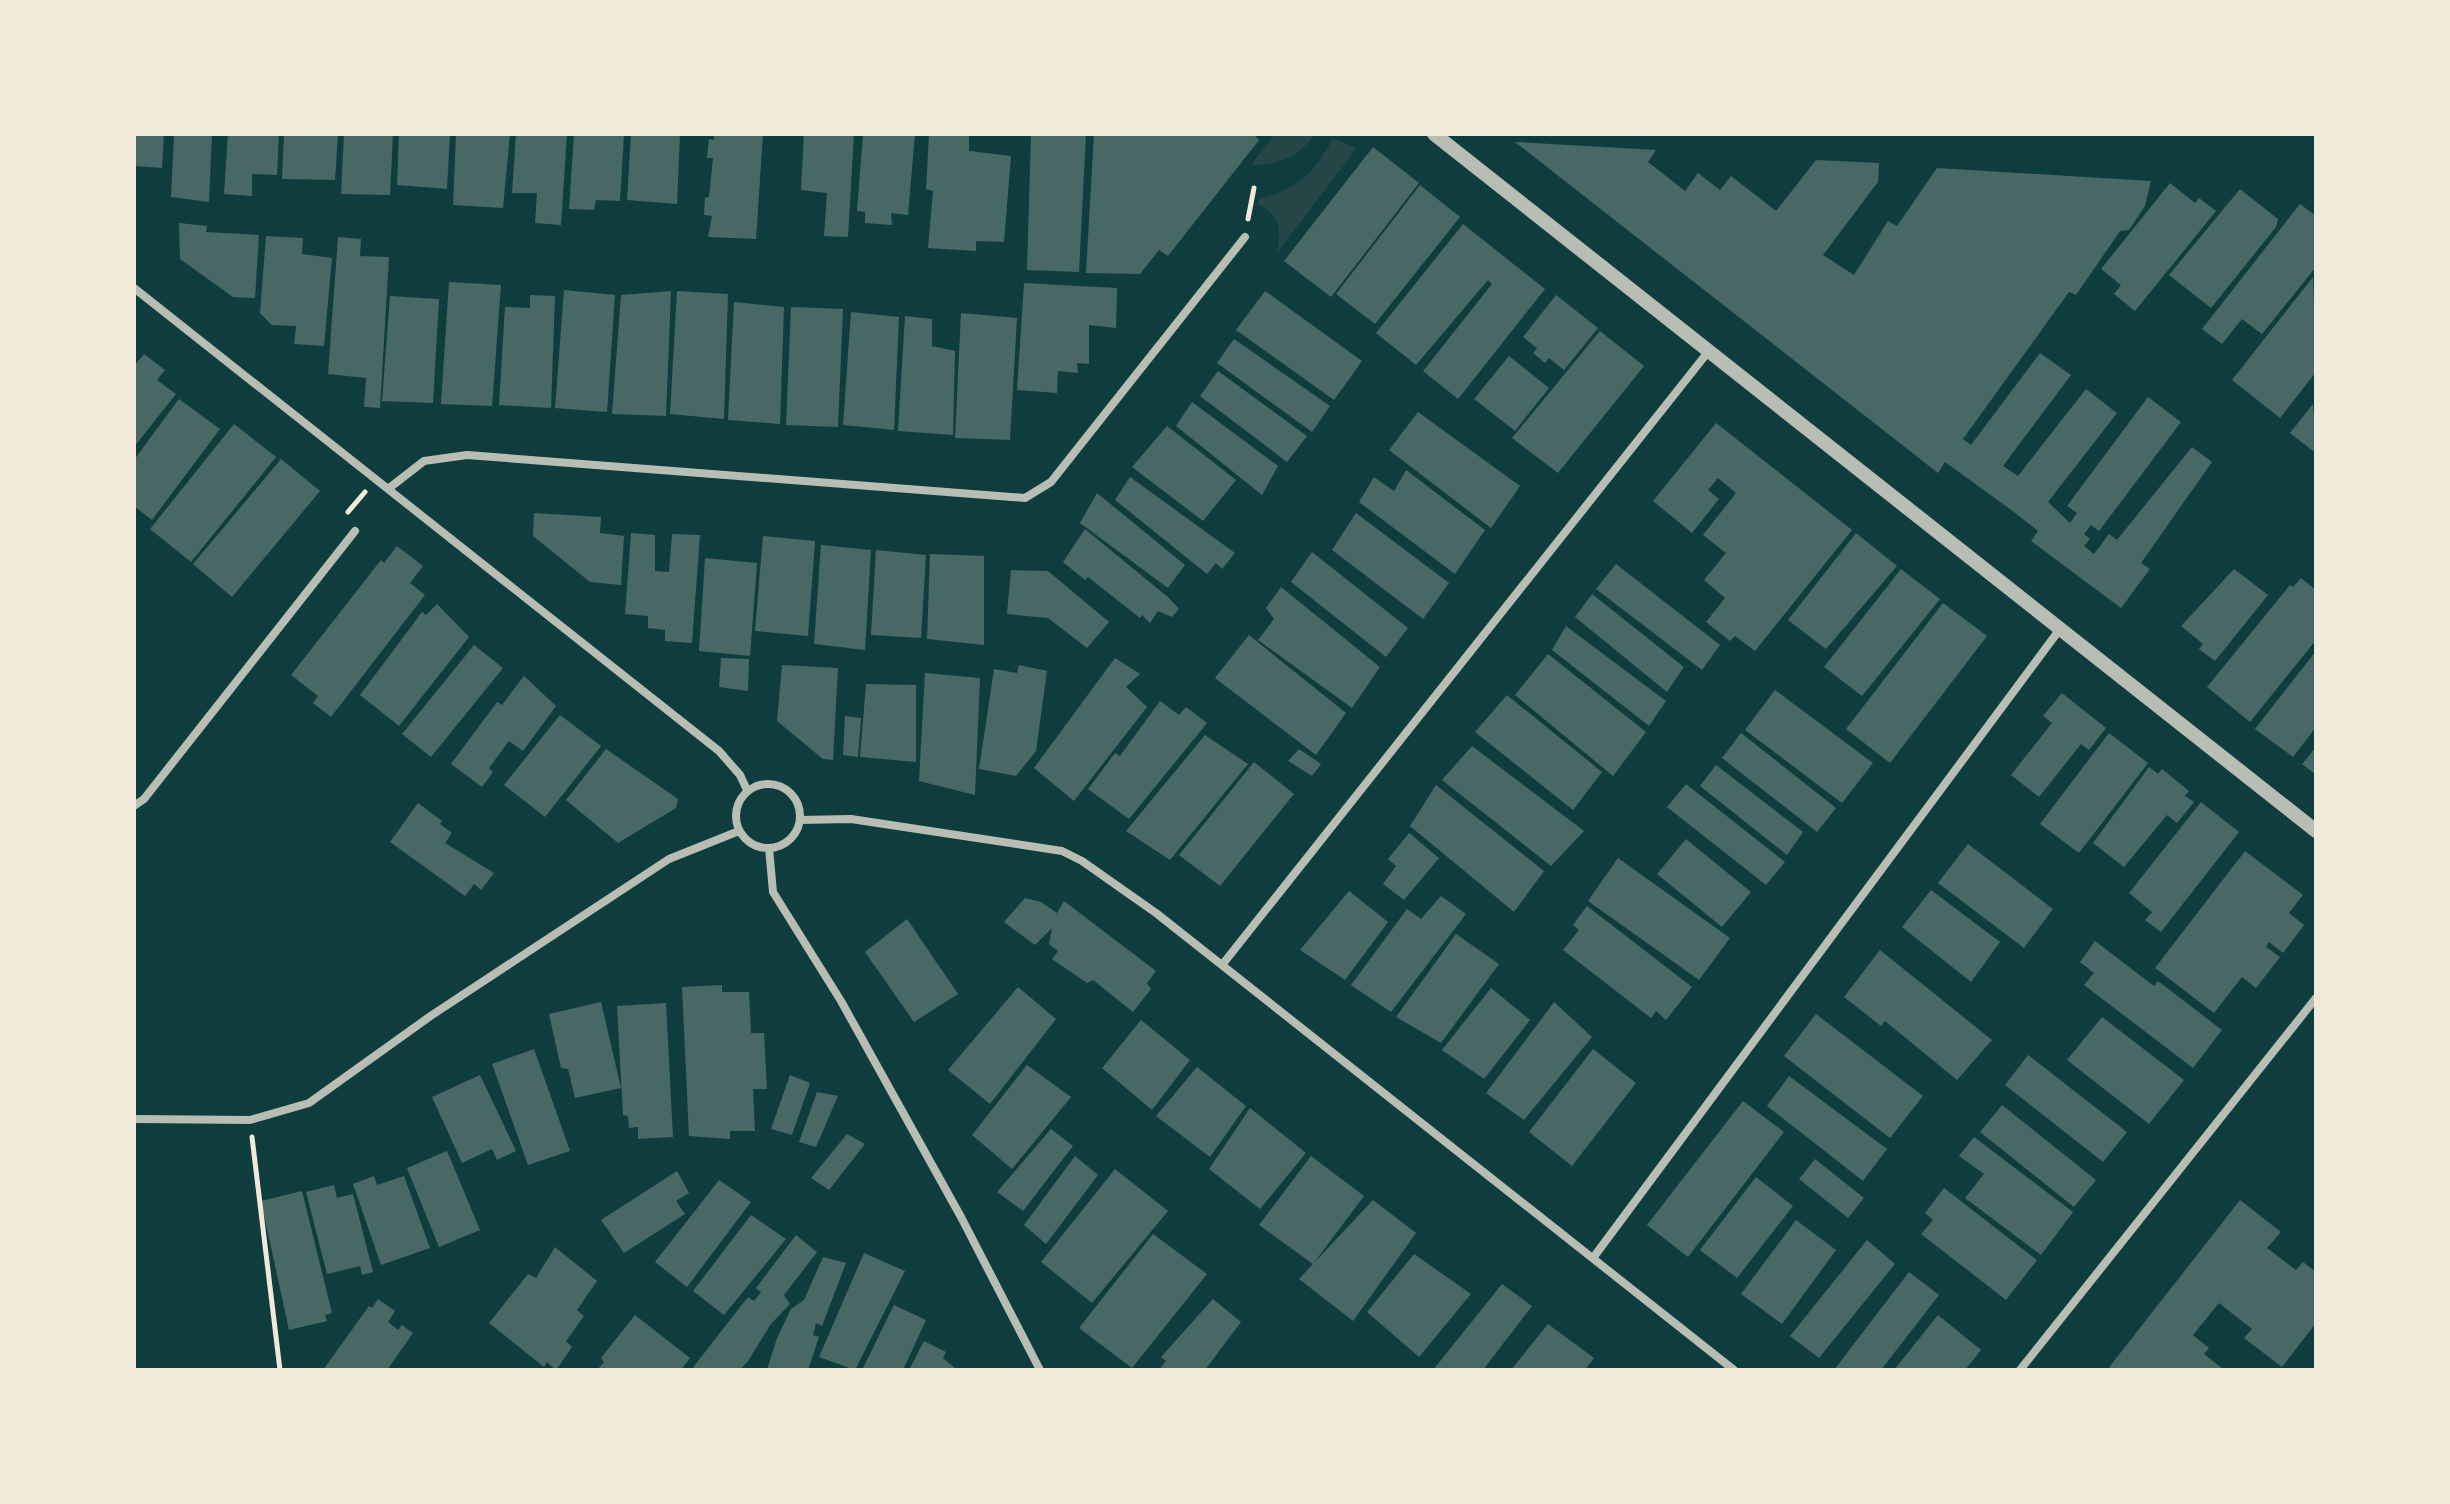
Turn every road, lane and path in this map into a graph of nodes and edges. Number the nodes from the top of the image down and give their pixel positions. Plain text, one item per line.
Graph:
1 (1440, 136) edge
2 (1254, 188) dead end
3 (1245, 237) joint
4 (134, 288) edge
5 (1708, 352) junction
6 (375, 479) junction
7 (388, 489) junction
8 (355, 531) joint
9 (2060, 629) junction
10 (747, 790) junction
11 (134, 806) edge
12 (800, 820) junction
13 (739, 831) junction
14 (2316, 831) edge
15 (769, 848) junction
16 (1222, 965) junction
17 (2316, 998) edge
18 (134, 1119) edge
19 (255, 1160) dead end
20 (1593, 1258) junction
21 (280, 1370) edge
22 (1040, 1370) edge
23 (1734, 1370) edge
24 (2020, 1370) edge

1 - 5 street
2 - 3 path
3 - 7 street
4 - 6 street
5 - 9 street
5 - 16 street
6 - 7 street
6 - 8 path
7 - 10 street
8 - 11 street
9 - 14 street
9 - 20 street
10 - 12 street
10 - 13 street
12 - 15 street
12 - 16 street
13 - 15 street
13 - 18 street
15 - 22 street
16 - 20 street
17 - 24 street
19 - 21 path
20 - 23 street

